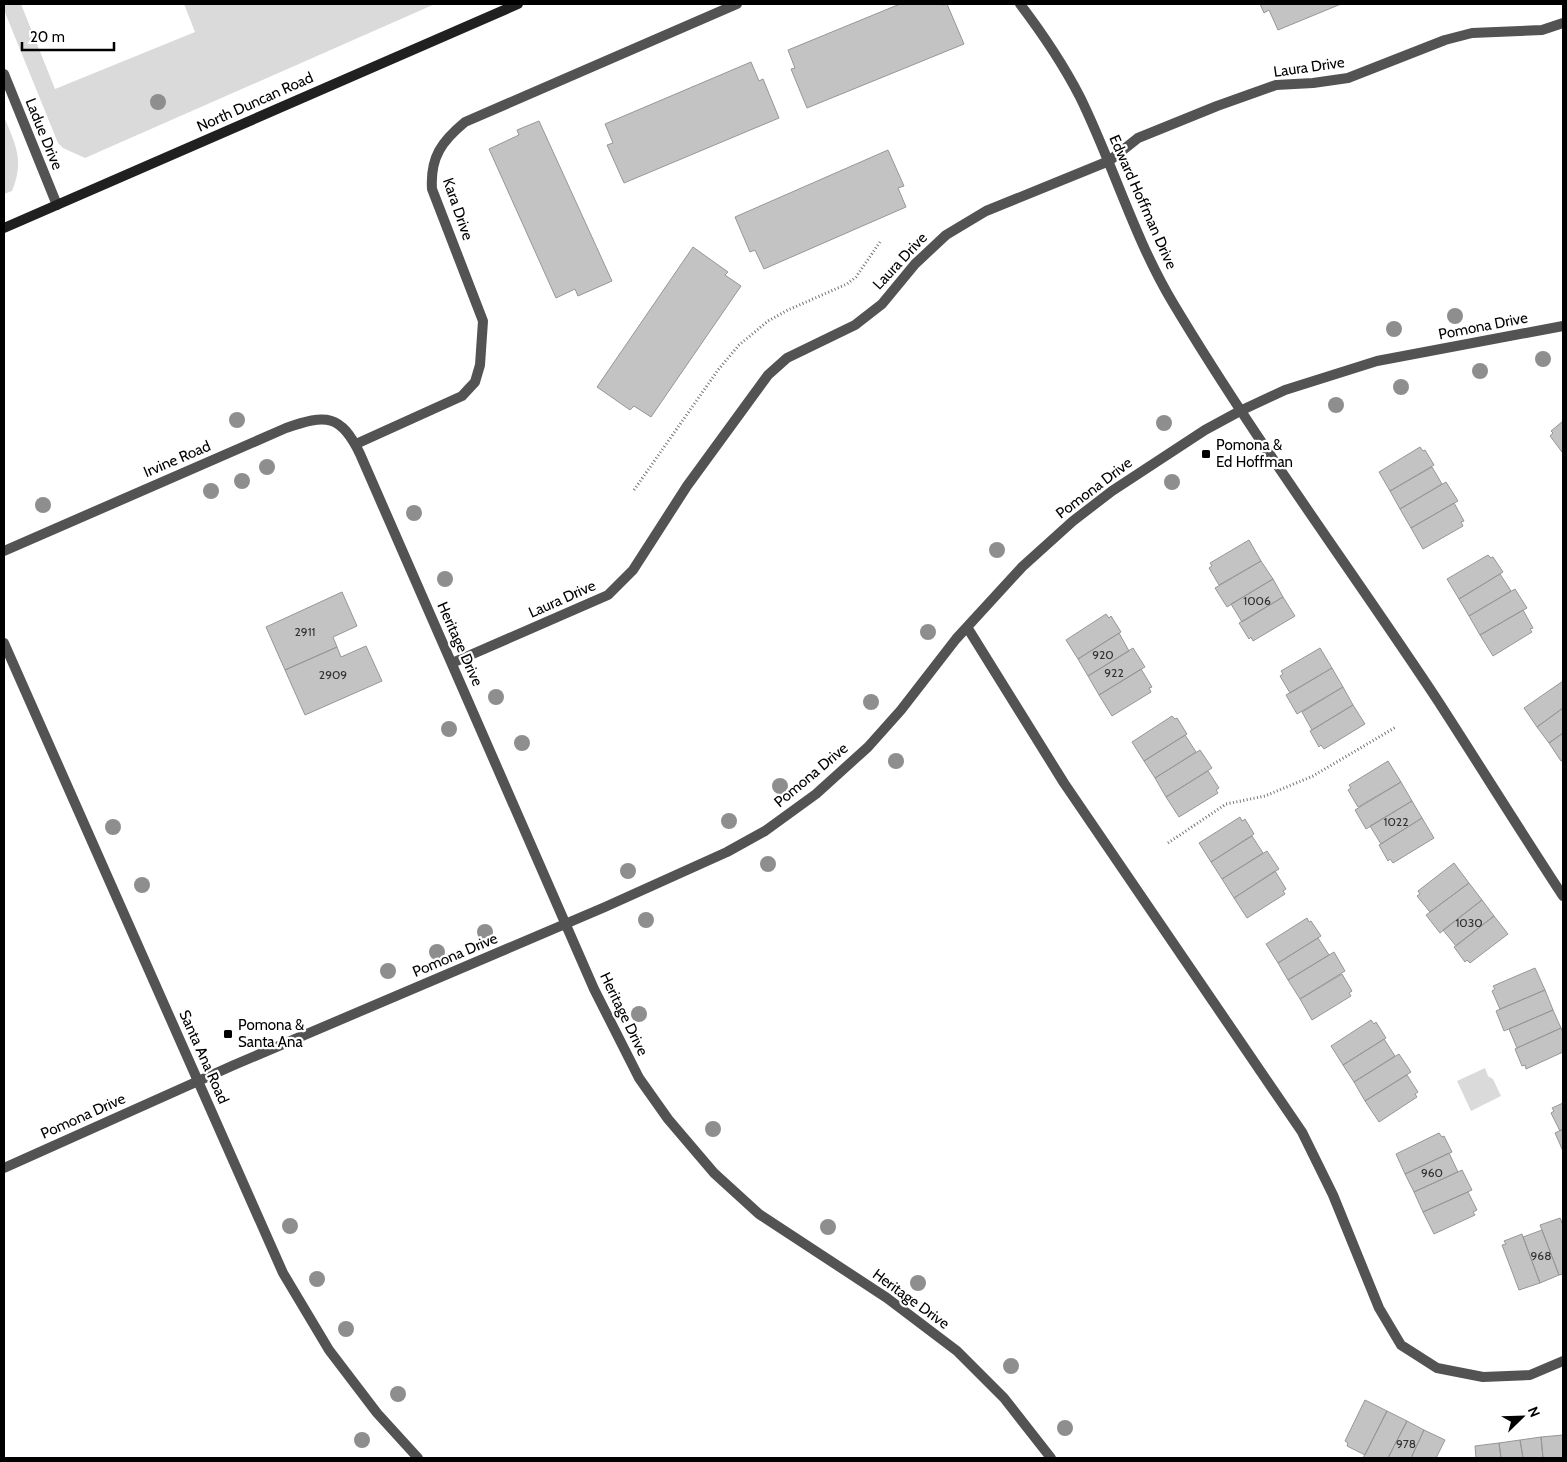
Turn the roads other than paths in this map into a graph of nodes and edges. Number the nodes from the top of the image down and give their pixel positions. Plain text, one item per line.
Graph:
1 (518, 4) edge
2 (737, 4) edge
3 (1020, 4) edge
4 (1563, 23) edge
5 (4, 74) edge
6 (1109, 161) junction
7 (57, 204) junction
8 (4, 228) edge
9 (1563, 326) edge
10 (1240, 411) junction
11 (356, 444) junction
12 (4, 550) edge
13 (967, 627) junction
14 (4, 643) edge
15 (452, 663) junction
16 (1563, 896) edge
17 (566, 924) junction
18 (199, 1081) junction
19 (4, 1168) edge
20 (1563, 1361) edge
21 (418, 1458) edge
22 (1051, 1458) edge

1 - 7 main road, North Duncan Road
2 - 11 street, Kara Drive
3 - 6 street, Edward Hoffman Drive
4 - 6 street, Laura Drive
5 - 7 street, Ladue Drive
6 - 10 street, Edward Hoffman Drive
6 - 15 street, Laura Drive
7 - 8 main road, North Duncan Road
9 - 10 street, Pomona Drive
10 - 13 street, Pomona Drive
10 - 16 street, Edward Hoffman Drive
11 - 12 street, Irvine Road
11 - 15 street, Heritage Drive
13 - 17 street, Pomona Drive
13 - 20 street
14 - 18 street, Santa Ana Road
15 - 17 street, Heritage Drive
17 - 18 street, Pomona Drive
17 - 22 street, Heritage Drive
18 - 19 street, Pomona Drive
18 - 21 street, Santa Ana Road

